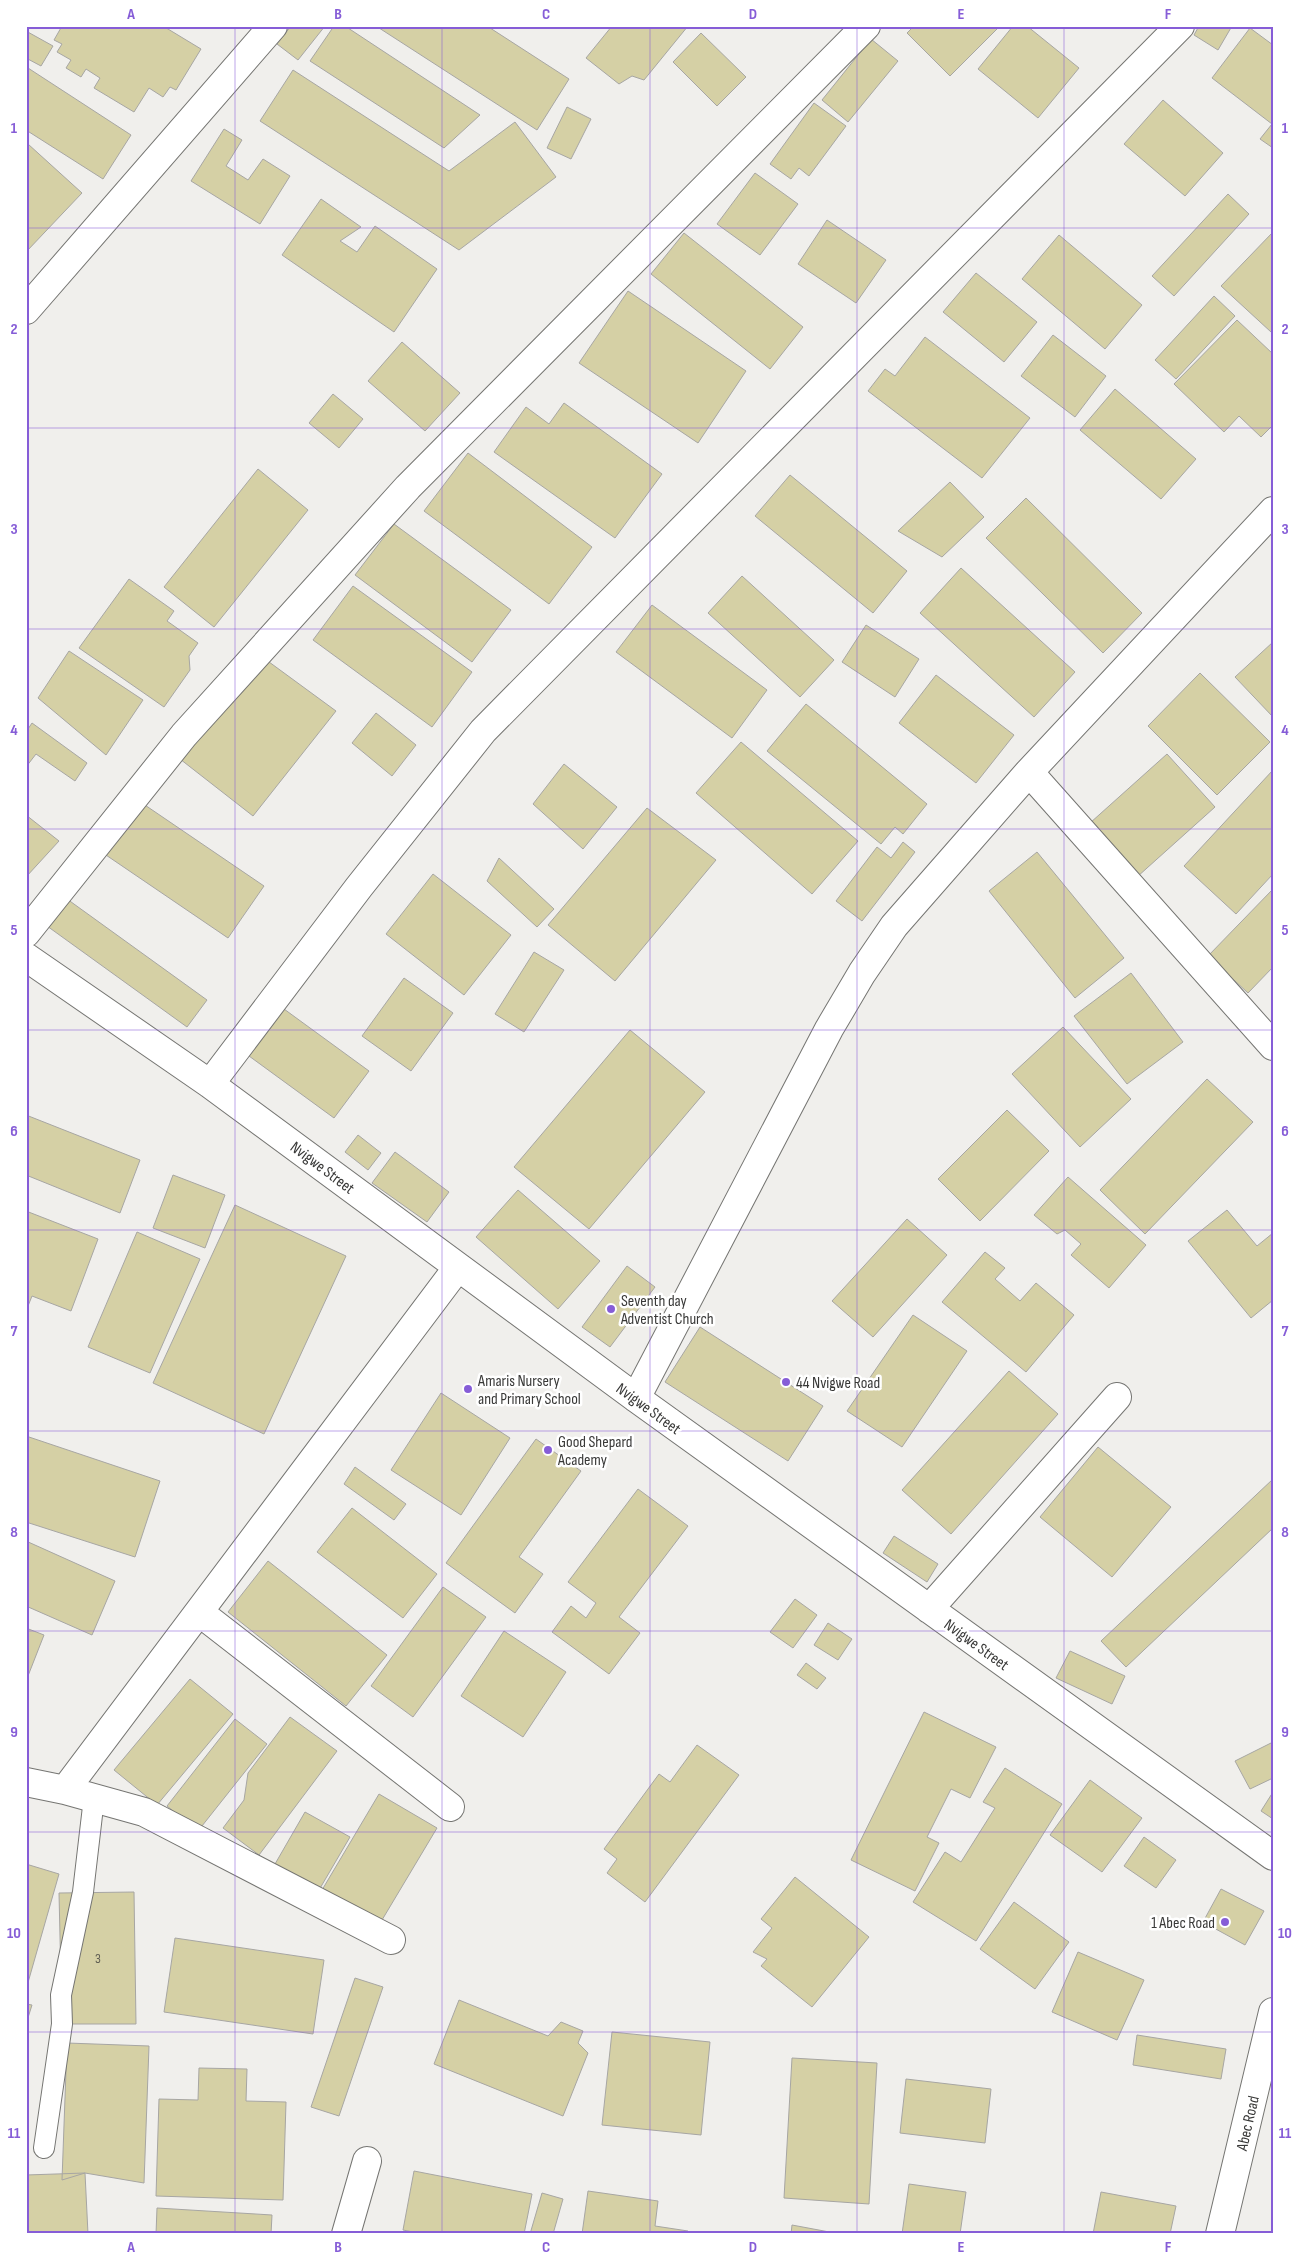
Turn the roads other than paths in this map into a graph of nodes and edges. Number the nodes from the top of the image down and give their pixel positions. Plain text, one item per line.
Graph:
1 (273, 26) edge
2 (866, 26) edge
3 (1180, 26) edge
4 (26, 310) edge
5 (1273, 511) edge
6 (1029, 772) junction
7 (26, 933) edge
8 (26, 957) edge
9 (1273, 1046) edge
10 (210, 1084) junction
11 (458, 1267) junction
12 (636, 1398) junction
13 (1117, 1398) dead end
14 (929, 1609) junction
15 (198, 1612) junction
16 (26, 1782) edge
17 (65, 1790) junction
18 (94, 1798) junction
19 (450, 1807) dead end
20 (1273, 1856) edge
21 (391, 1940) dead end
22 (1273, 2012) edge
23 (44, 2148) dead end
24 (367, 2161) dead end
25 (346, 2234) edge
26 (1220, 2234) edge

1 - 4 street
2 - 7 street
3 - 10 street
5 - 6 street
6 - 9 street
6 - 12 street
8 - 10 street, Nvigwe Street
10 - 11 street, Nvigwe Street
11 - 12 street, Nvigwe Street
11 - 15 street
12 - 14 street, Nvigwe Street
13 - 14 street
14 - 20 street, Nvigwe Street
15 - 17 street
15 - 19 street
16 - 17 street
17 - 18 street
18 - 21 street
18 - 23 lane
22 - 26 street, Abec Road
24 - 25 street

